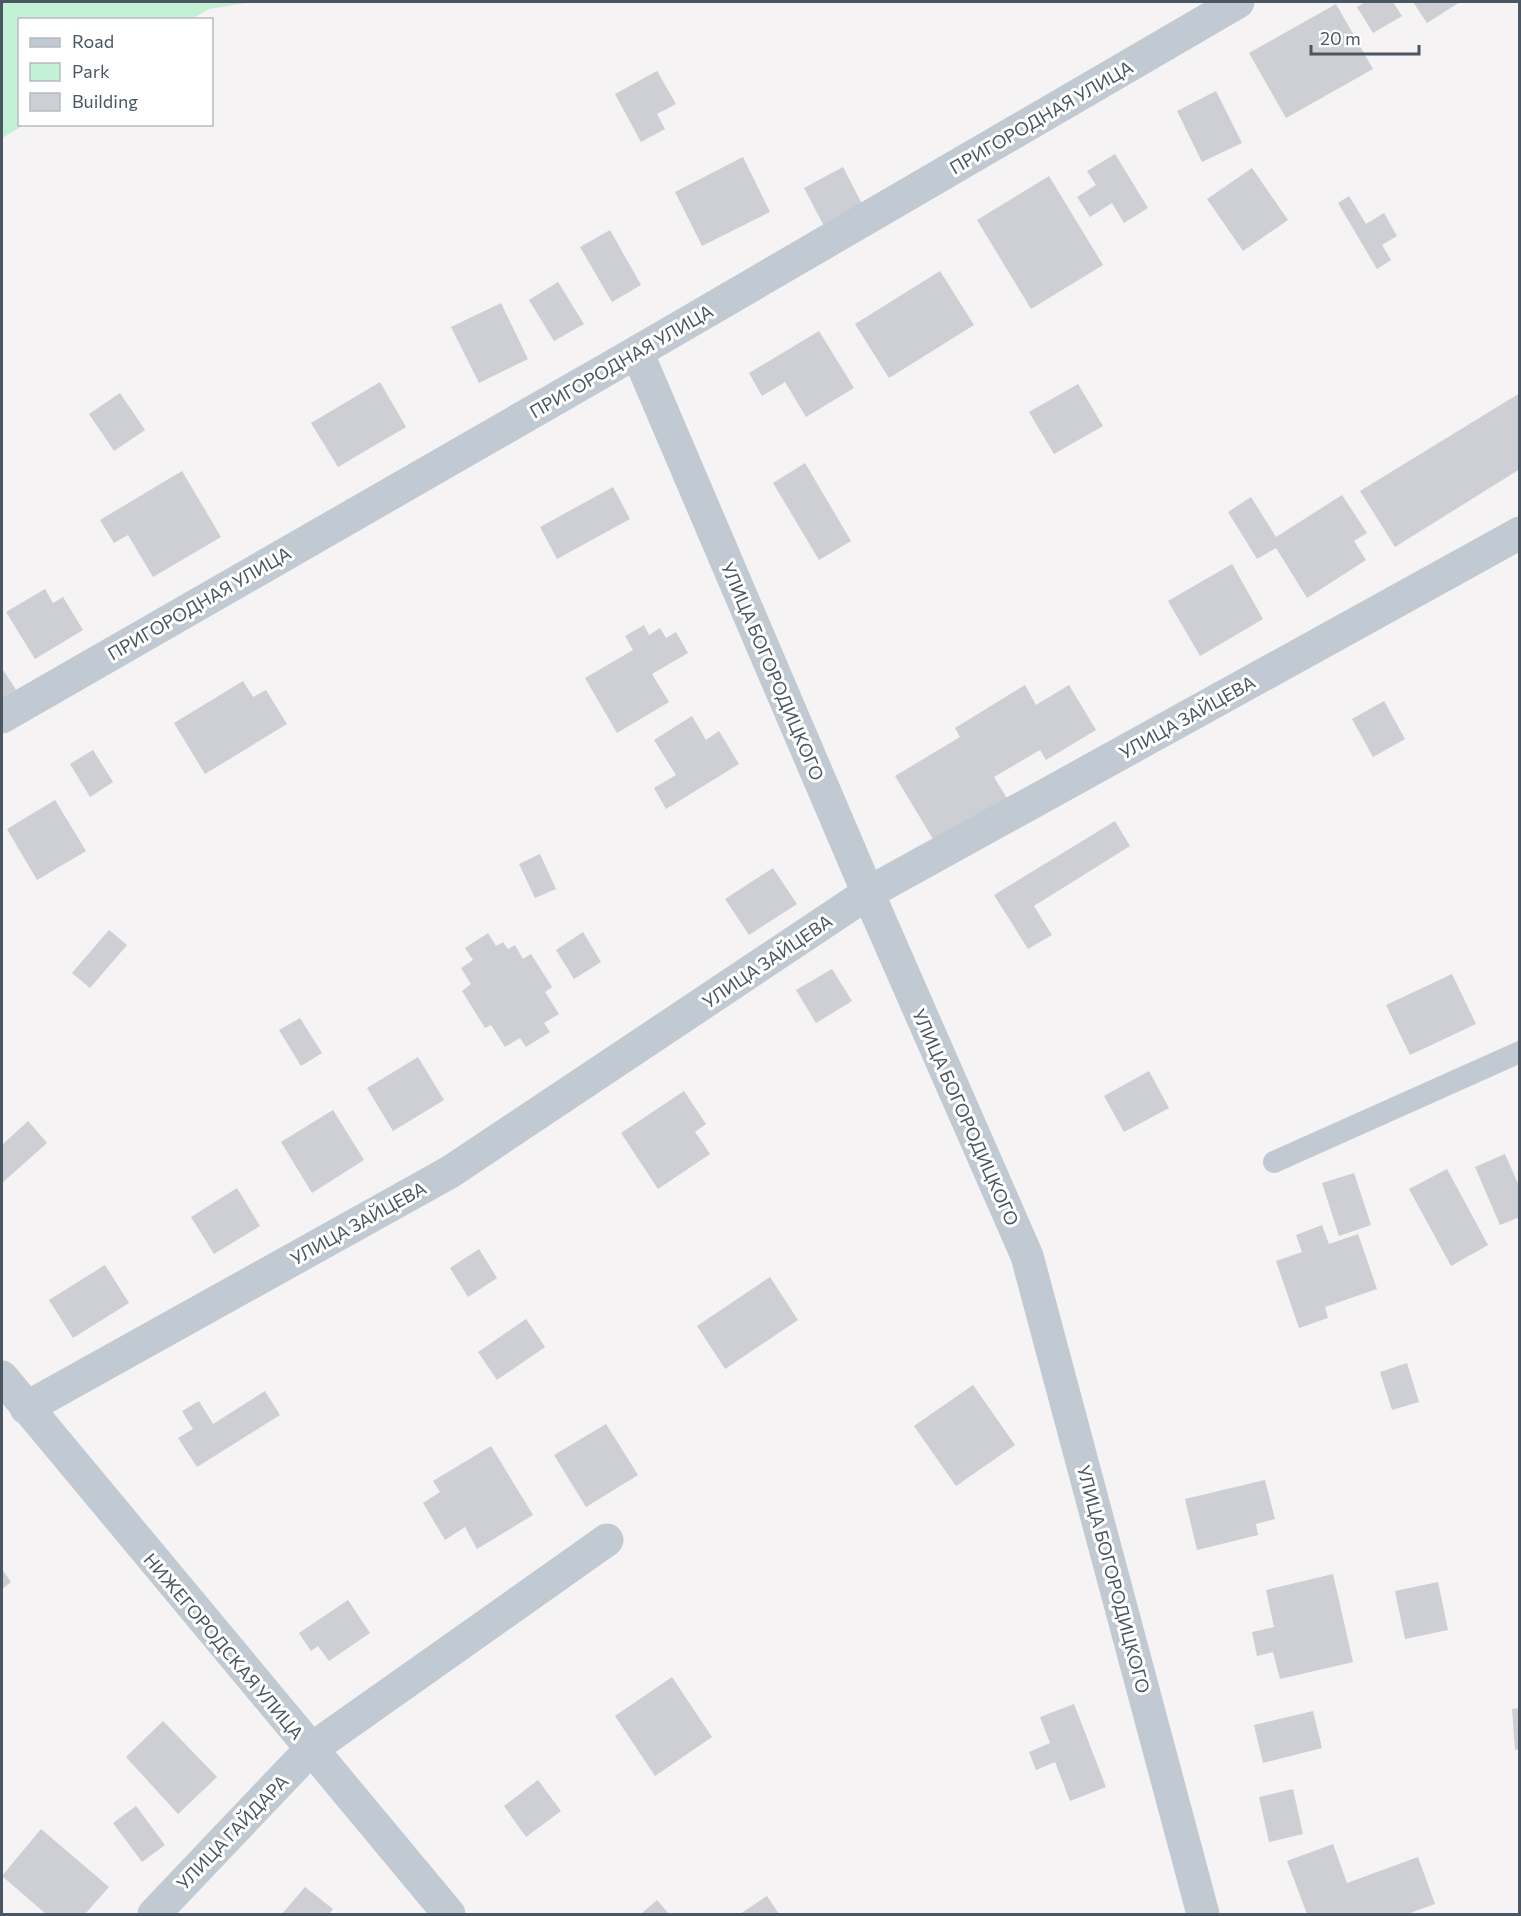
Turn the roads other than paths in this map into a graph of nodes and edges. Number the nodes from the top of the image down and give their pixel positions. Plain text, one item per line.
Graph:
1 (1238, 2) edge
2 (637, 352) junction
3 (1520, 533) edge
4 (2, 717) edge
5 (868, 893) junction
6 (1520, 1052) edge
7 (1274, 1162) dead end
8 (2, 1377) edge
9 (26, 1408) junction
10 (607, 1540) dead end
11 (310, 1750) junction
12 (154, 1914) edge
13 (449, 1914) edge
14 (1203, 1914) edge

1 - 2 street, ПРИГОРОДНАЯ УЛИЦА
2 - 4 street, ПРИГОРОДНАЯ УЛИЦА
2 - 5 street, УЛИЦА БОГОРОДИЦКОГО
3 - 5 street, УЛИЦА ЗАЙЦЕВА
5 - 9 street, УЛИЦА ЗАЙЦЕВА
5 - 14 street, УЛИЦА БОГОРОДИЦКОГО
6 - 7 lane
8 - 9 street, НИЖЕГОРОДСКАЯ УЛИЦА
9 - 11 street, НИЖЕГОРОДСКАЯ УЛИЦА
10 - 11 street, УЛИЦА ГАЙДАРА
11 - 12 street, УЛИЦА ГАЙДАРА
11 - 13 street, НИЖЕГОРОДСКАЯ УЛИЦА

